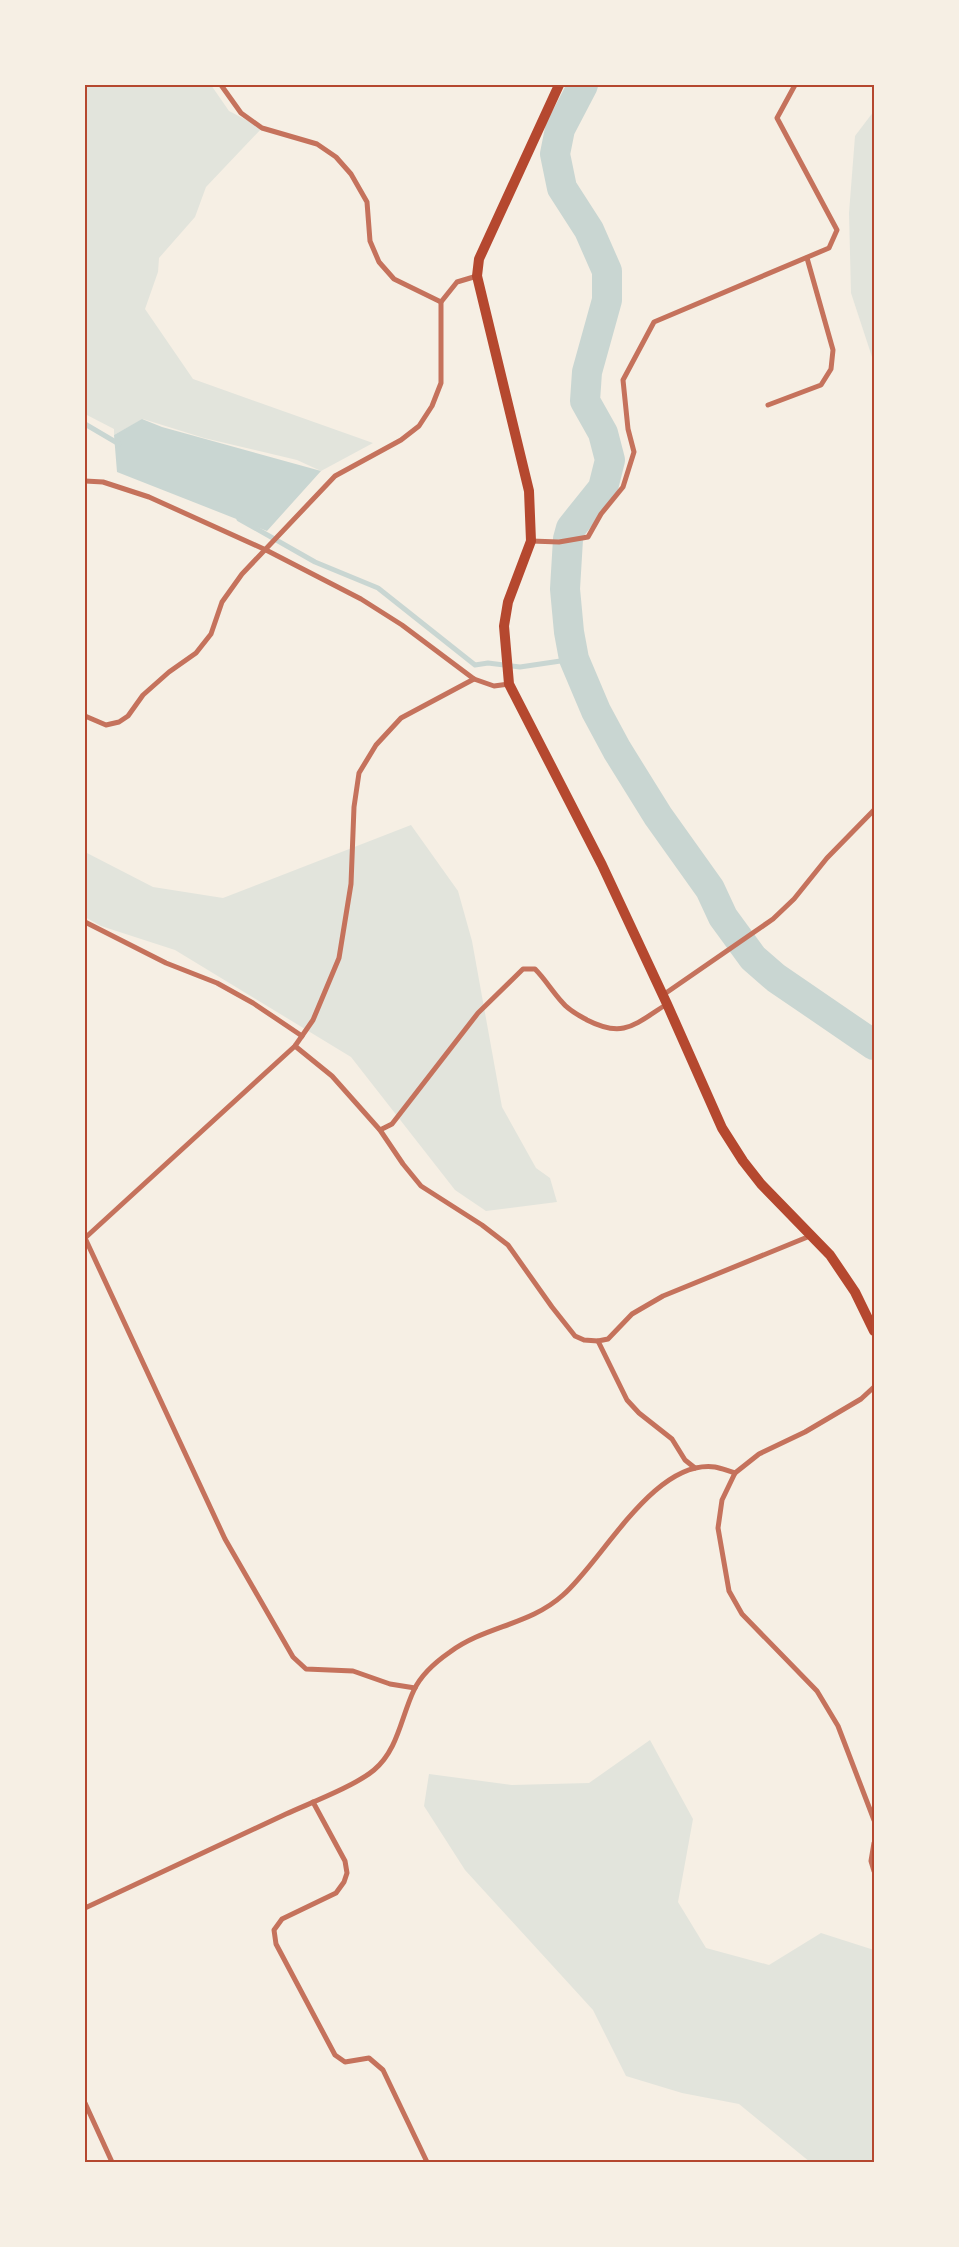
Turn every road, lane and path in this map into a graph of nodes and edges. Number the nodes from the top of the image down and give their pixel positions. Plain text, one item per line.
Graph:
1 (221, 85) edge
2 (559, 85) edge
3 (795, 85) edge
4 (807, 258) junction
5 (477, 276) junction
6 (441, 302) junction
7 (768, 405) dead end
8 (85, 480) edge
9 (531, 541) junction
10 (266, 550) junction
11 (474, 679) junction
12 (508, 680) junction
13 (85, 716) edge
14 (874, 810) edge
15 (85, 922) edge
16 (665, 999) junction
17 (302, 1036) junction
18 (295, 1046) junction
19 (380, 1130) junction
20 (810, 1236) junction
21 (85, 1238) edge
22 (874, 1331) edge
23 (598, 1341) junction
24 (874, 1387) edge
25 (695, 1468) junction
26 (735, 1473) junction
27 (414, 1688) junction
28 (313, 1802) junction
29 (874, 1820) edge
30 (874, 1843) edge
31 (874, 1871) edge
32 (85, 1908) edge
33 (85, 2103) edge
34 (112, 2162) edge
35 (427, 2162) edge

1 - 6 street
2 - 5 main road
3 - 4 street
4 - 7 street
4 - 9 street
5 - 6 street
5 - 9 main road
6 - 10 street
8 - 10 street
9 - 12 main road
10 - 11 street
10 - 13 street
11 - 12 street
11 - 17 street
12 - 16 main road
14 - 16 street
15 - 17 street
16 - 19 street
16 - 20 main road
17 - 18 street
18 - 19 street
18 - 21 street
19 - 23 street
20 - 22 main road
20 - 23 street
21 - 27 street
23 - 25 street
24 - 26 street
25 - 26 street
25 - 27 street
26 - 29 street
27 - 28 street
28 - 32 street
28 - 35 street
30 - 31 street
33 - 34 street

